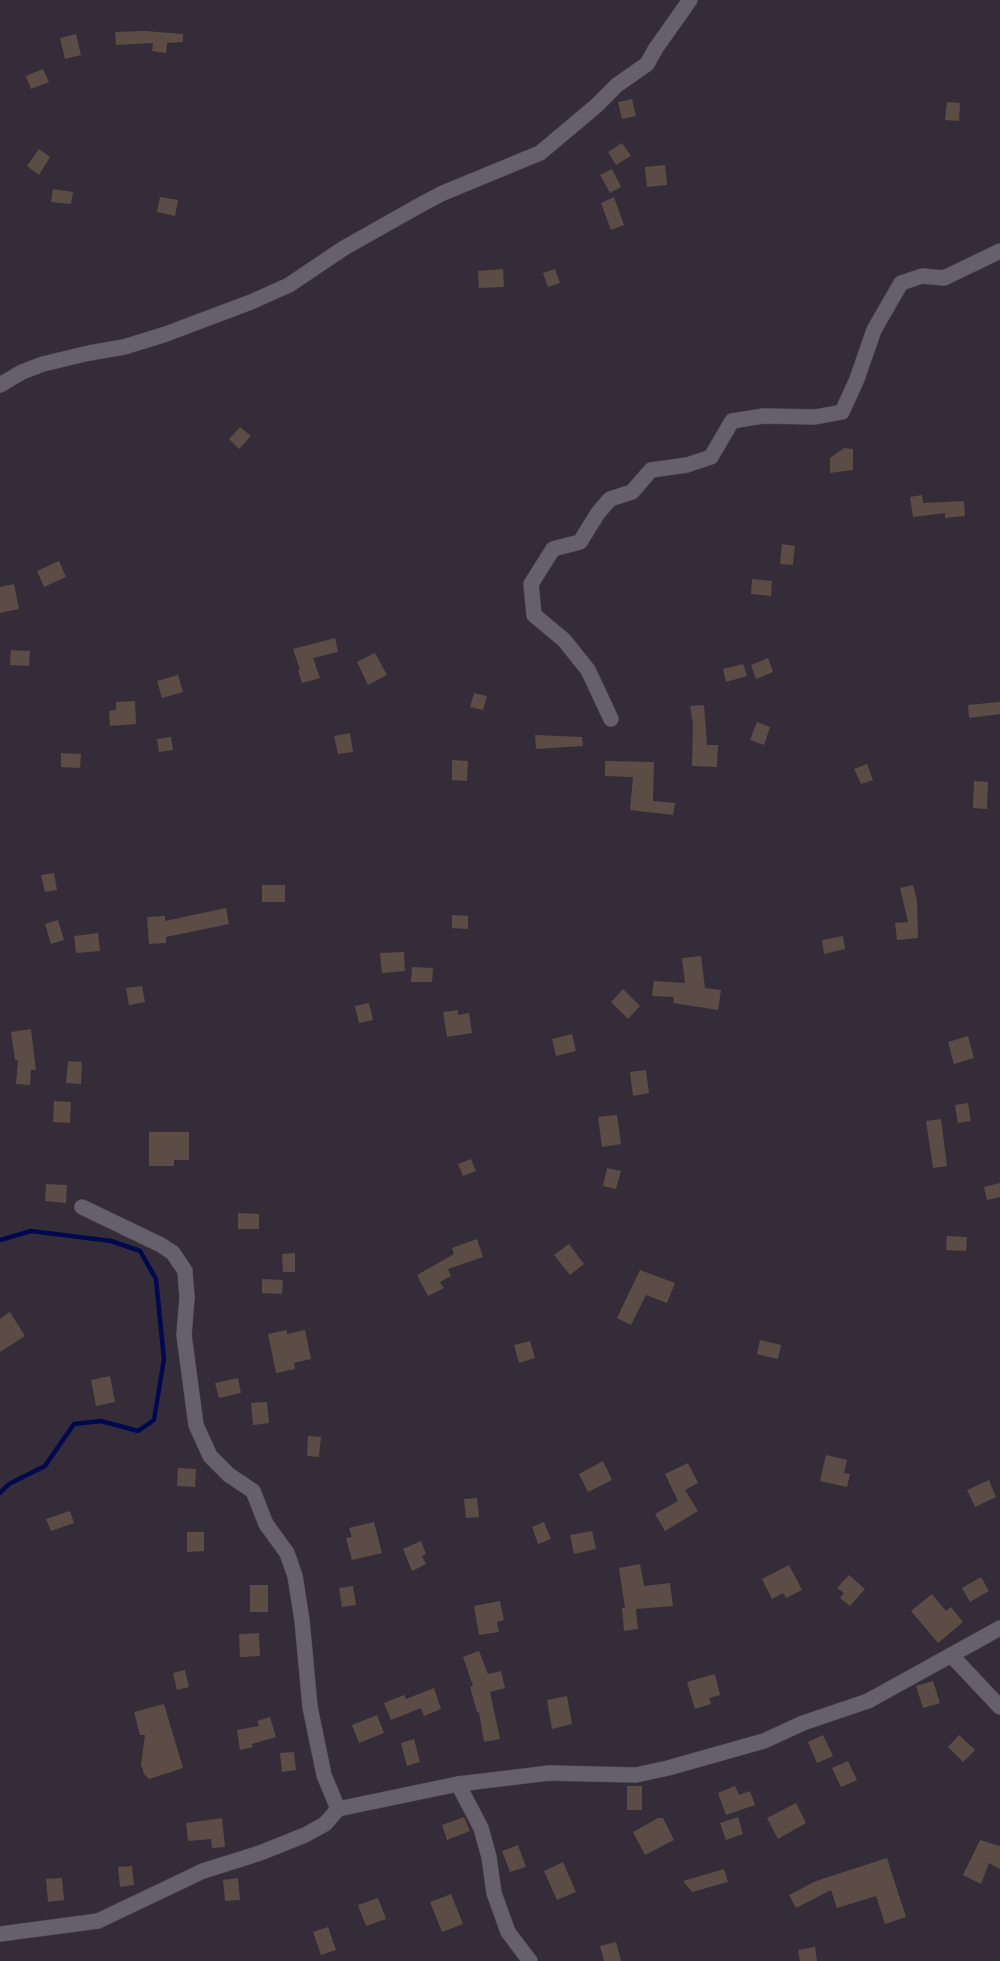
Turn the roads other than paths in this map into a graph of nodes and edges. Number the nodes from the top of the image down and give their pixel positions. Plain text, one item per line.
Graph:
1 (690, 0) edge
2 (1000, 251) edge
3 (0, 385) edge
4 (611, 719) dead end
5 (82, 1207) dead end
6 (1000, 1628) edge
7 (951, 1655) junction
8 (1000, 1707) edge
9 (459, 1784) junction
10 (338, 1809) junction
11 (0, 1934) edge
12 (530, 1961) edge

1 - 3 street
2 - 4 street
5 - 10 street
6 - 7 street
7 - 8 street
7 - 9 street
9 - 10 street
9 - 12 street
10 - 11 street

